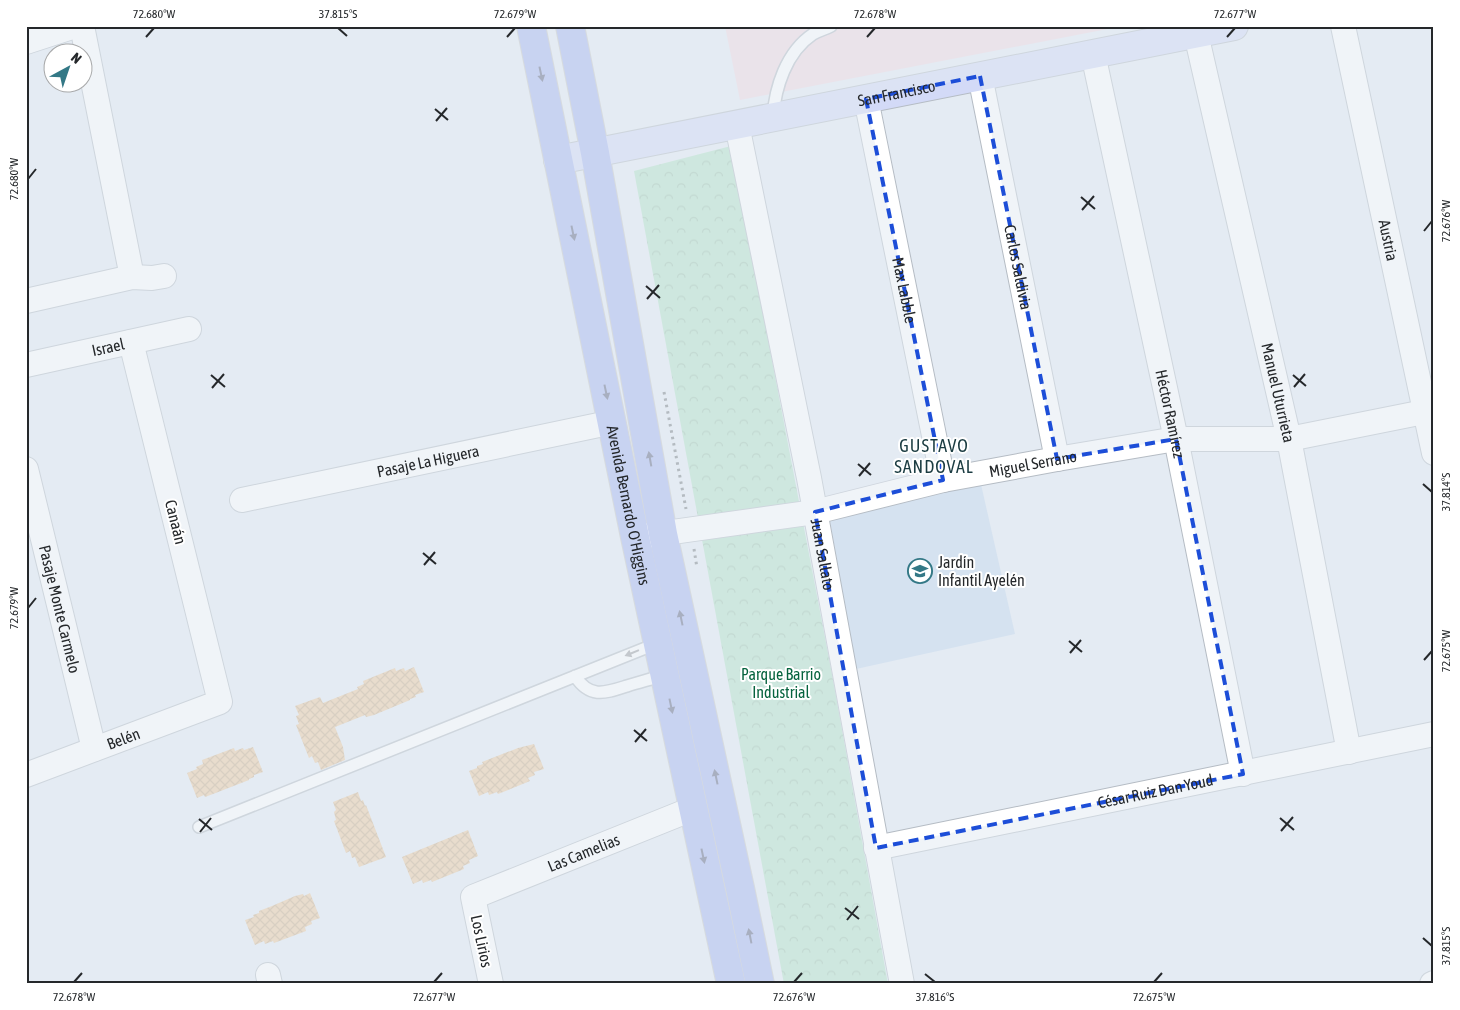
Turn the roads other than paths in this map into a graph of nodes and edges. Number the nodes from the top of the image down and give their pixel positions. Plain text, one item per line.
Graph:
1 (74, 26) edge
2 (82, 26) edge
3 (531, 26) edge
4 (570, 26) edge
5 (831, 26) edge
6 (1234, 26) edge
7 (1343, 26) edge
8 (1196, 34) junction
9 (26, 42) edge
10 (1093, 54) junction
11 (980, 76) junction
12 (866, 99) junction
13 (774, 118) junction
14 (737, 125) junction
15 (595, 153) junction
16 (558, 160) junction
17 (132, 276) junction
18 (164, 276) dead end
19 (27, 296) edge
20 (189, 329) dead end
21 (131, 342) junction
22 (26, 365) edge
23 (1429, 411) edge
24 (613, 422) junction
25 (1176, 439) junction
26 (1290, 439) junction
27 (1434, 453) edge
28 (1057, 458) junction
29 (26, 469) edge
30 (943, 480) junction
31 (242, 500) dead end
32 (815, 512) junction
33 (663, 534) junction
34 (635, 537) junction
35 (658, 643) junction
36 (664, 675) junction
37 (575, 676) junction
38 (220, 702) joint
39 (1434, 734) edge
40 (94, 749) junction
41 (1349, 752) junction
42 (1243, 774) junction
43 (26, 775) edge
44 (692, 809) junction
45 (199, 827) dead end
46 (876, 848) junction
47 (473, 897) joint
48 (491, 984) edge
49 (731, 984) edge
50 (760, 984) edge
51 (902, 984) edge

1 - 9 street
2 - 17 street
3 -> 16 main road, Avenida Bernardo O'Higgins
4 - 15 main road, Avenida Bernardo O'Higgins
5 - 13 lane
6 - 8 street, San Francisco
7 - 23 street, Austria
8 - 10 street, San Francisco
8 - 26 street, Manuel Uturrieta
10 - 11 street, San Francisco
10 - 25 street, Héctor Ramírez
11 - 12 street, San Francisco
11 - 28 street, Carlos Saldivia
12 - 13 street, San Francisco
12 - 30 street, Max Labble
13 - 14 street, San Francisco
14 - 15 street, San Francisco
14 - 32 street, Juan Sallato
15 - 16 street, San Francisco
33 -> 15 main road, Avenida Bernardo O'Higgins
16 -> 24 main road, Avenida Bernardo O'Higgins
17 - 18 street
17 - 19 street
20 - 21 street, Israel
21 - 22 street, Israel
21 - 38 street, Canaán
23 - 26 street, Miguel Serrano
23 - 27 street, Austria
24 - 31 street, Pasaje La Higuera
24 - 34 main road, Avenida Bernardo O'Higgins
25 - 26 street, Miguel Serrano
25 - 28 street, Miguel Serrano
25 - 42 street, Héctor Ramírez
26 - 41 street, Manuel Uturrieta
28 - 30 street, Miguel Serrano
29 - 40 street, Pasaje Monte Carmelo
30 - 32 street, Miguel Serrano
32 - 33 street, Miguel Serrano
32 - 46 street, Juan Sallato
33 - 34 street, Miguel Serrano
50 -> 33 main road, Avenida Bernardo O'Higgins
34 - 35 main road, Avenida Bernardo O'Higgins
35 - 36 main road, Avenida Bernardo O'Higgins
35 -> 37 lane
36 - 37 lane
36 -> 44 main road, Avenida Bernardo O'Higgins
37 - 45 lane
38 - 40 street, Belén
39 - 41 street, César Ruiz Dan Youd
40 - 43 street, Belén
41 - 42 street, César Ruiz Dan Youd
42 - 46 street, César Ruiz Dan Youd
44 - 47 street, Las Camelias
44 -> 49 main road, Avenida Bernardo O'Higgins
46 - 51 street, Juan Sallato
47 - 48 street, Los Lirios

